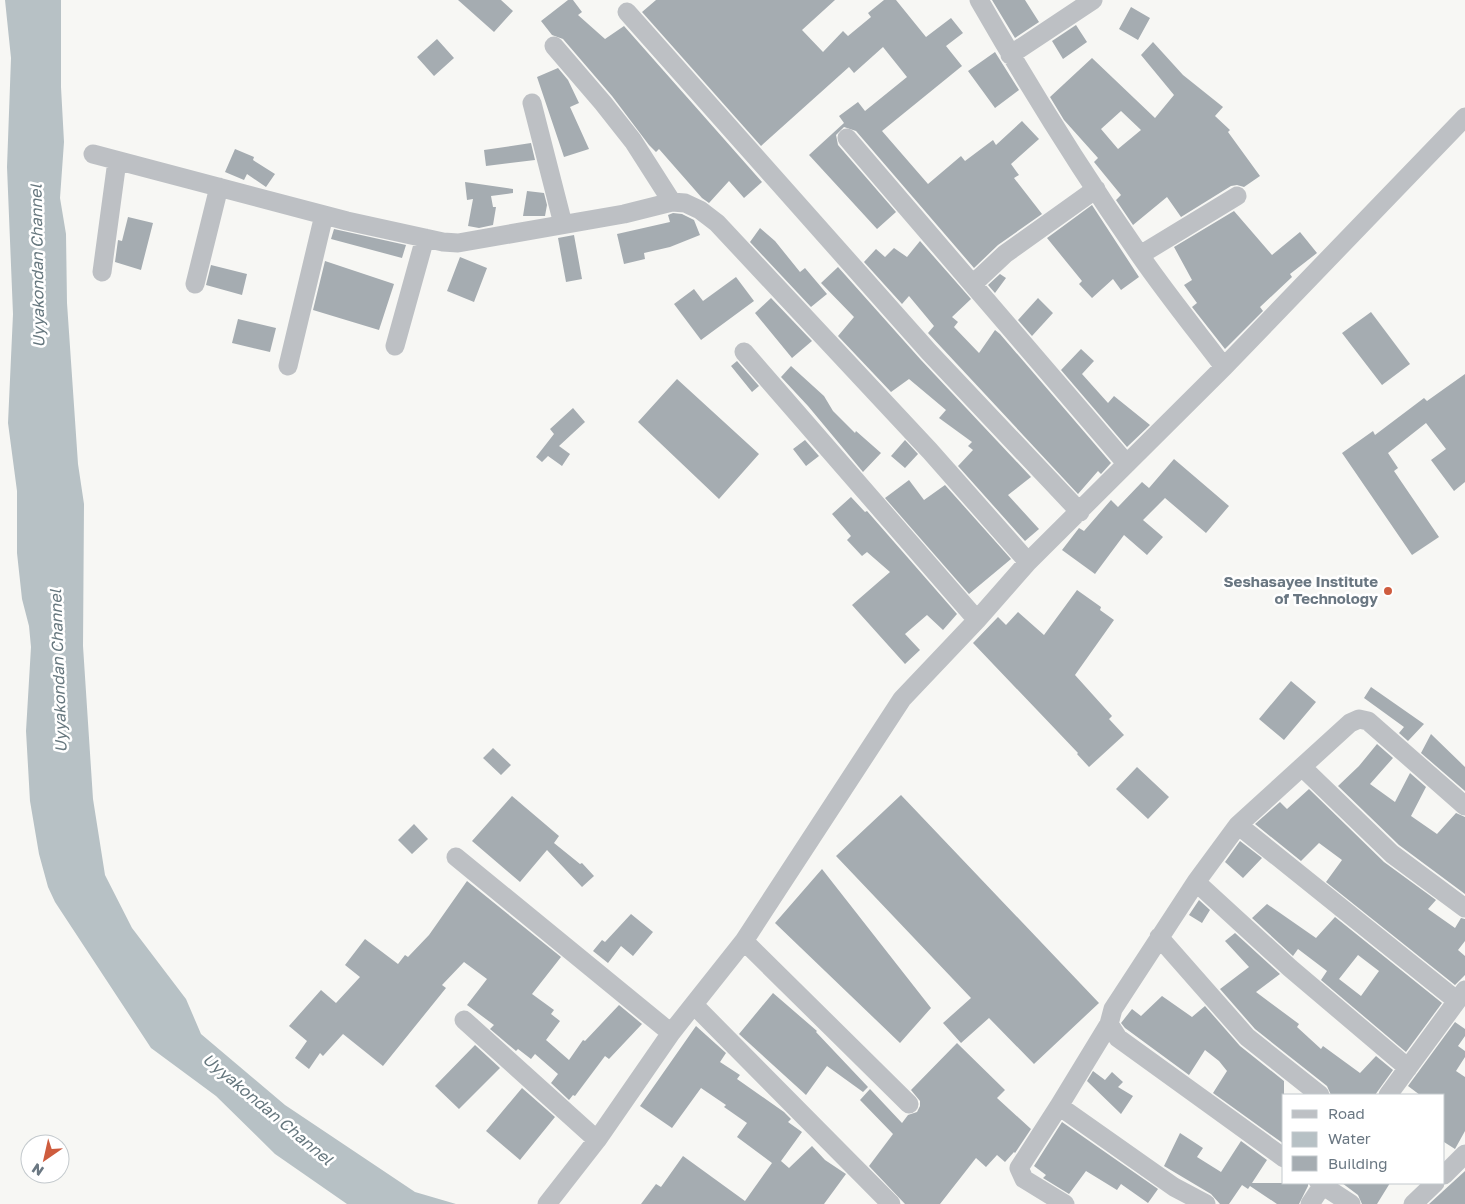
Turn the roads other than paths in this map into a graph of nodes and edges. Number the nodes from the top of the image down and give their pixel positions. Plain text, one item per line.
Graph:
1 (979, 0) edge
2 (1092, 0) edge
3 (627, 12) dead end
4 (554, 46) dead end
5 (1010, 55) junction
6 (532, 104) dead end
7 (1465, 117) edge
8 (847, 138) dead end
9 (92, 154) dead end
10 (117, 161) junction
11 (219, 187) junction
12 (1096, 189) junction
13 (1237, 196) dead end
14 (672, 202) junction
15 (324, 215) junction
16 (562, 224) junction
17 (425, 238) junction
18 (1140, 255) junction
19 (102, 272) dead end
20 (195, 284) dead end
21 (973, 284) junction
22 (395, 346) dead end
23 (744, 352) dead end
24 (288, 366) dead end
25 (1224, 367) junction
26 (1126, 463) junction
27 (1080, 512) junction
28 (1028, 562) junction
29 (977, 620) junction
30 (1302, 767) junction
31 (1461, 796) edge
32 (1238, 825) junction
33 (456, 857) dead end
34 (1196, 882) junction
35 (1465, 908) edge
36 (1159, 937) junction
37 (744, 941) junction
38 (1461, 995) edge
39 (694, 1005) junction
40 (464, 1020) dead end
41 (1110, 1024) junction
42 (671, 1033) junction
43 (1408, 1068) junction
44 (1319, 1094) edge
45 (1389, 1094) edge
46 (909, 1104) dead end
47 (1059, 1106) junction
48 (597, 1140) junction
49 (1465, 1154) edge
50 (1282, 1157) edge
51 (1445, 1174) edge
52 (1321, 1184) edge
53 (1323, 1184) edge
54 (1434, 1184) edge
55 (547, 1204) edge
56 (891, 1204) edge
57 (1065, 1204) edge
58 (1206, 1204) edge
59 (1310, 1204) edge
60 (1351, 1204) edge
61 (1413, 1204) edge

1 - 5 street
2 - 5 street
3 - 27 street
4 - 14 street
5 - 12 street
6 - 16 street
7 - 25 street
8 - 21 street
9 - 10 street
10 - 11 street
10 - 19 street
11 - 15 street
11 - 20 street
12 - 18 street
12 - 21 street
13 - 18 street
14 - 16 street
14 - 28 street
15 - 17 street
15 - 24 street
16 - 17 street
17 - 22 street
18 - 25 street
21 - 26 street
23 - 29 street
25 - 26 street
26 - 27 street
27 - 28 street
28 - 29 street
29 - 37 street
30 - 31 street
30 - 32 street
30 - 35 street
32 - 34 street
32 - 38 street
33 - 42 street
34 - 36 street
34 - 43 street
36 - 41 street
36 - 44 street
37 - 39 street
37 - 46 street
38 - 43 street
39 - 42 street
39 - 56 street
40 - 48 street
41 - 47 street
41 - 50 street
42 - 48 street
43 - 45 street
47 - 57 street
47 - 58 street
48 - 55 street
49 - 51 street
52 - 59 street
53 - 60 street
54 - 61 street

